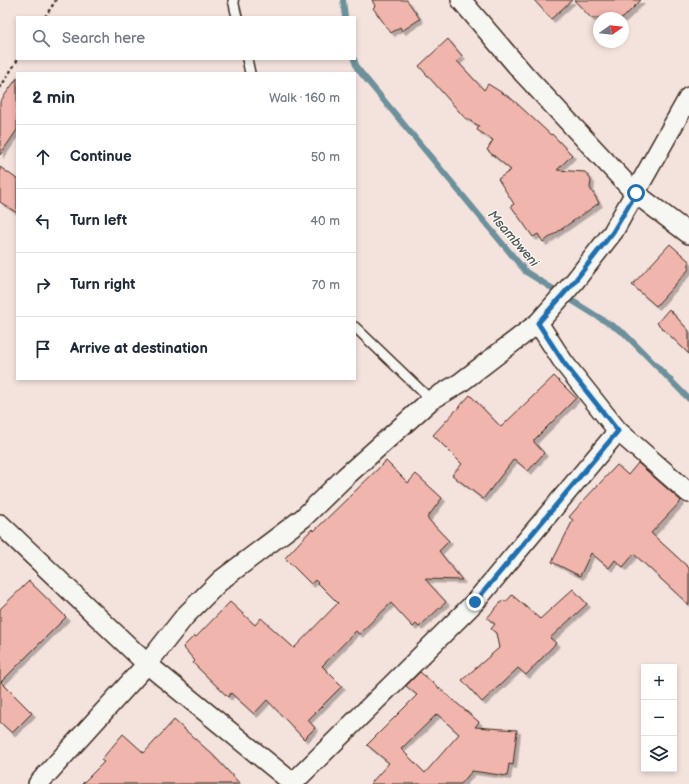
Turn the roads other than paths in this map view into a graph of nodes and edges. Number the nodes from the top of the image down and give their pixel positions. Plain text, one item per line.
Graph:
1 (233, 0) edge
2 (461, 0) edge
3 (237, 16) edge
4 (247, 60) edge
5 (250, 72) edge
6 (689, 97) edge
7 (636, 193) junction
8 (689, 234) edge
9 (538, 323) junction
10 (356, 328) edge
11 (431, 400) junction
12 (618, 431) junction
13 (689, 493) edge
14 (0, 524) edge
15 (147, 664) junction
16 (293, 783) edge
17 (38, 784) edge

1 - 3 lane
2 - 7 street
4 - 5 lane
6 - 7 street
7 - 8 street
7 - 9 street
9 - 11 street
9 - 12 street
10 - 11 lane
11 - 15 street
12 - 13 street
12 - 16 street
14 - 15 street
15 - 16 street
15 - 17 street

